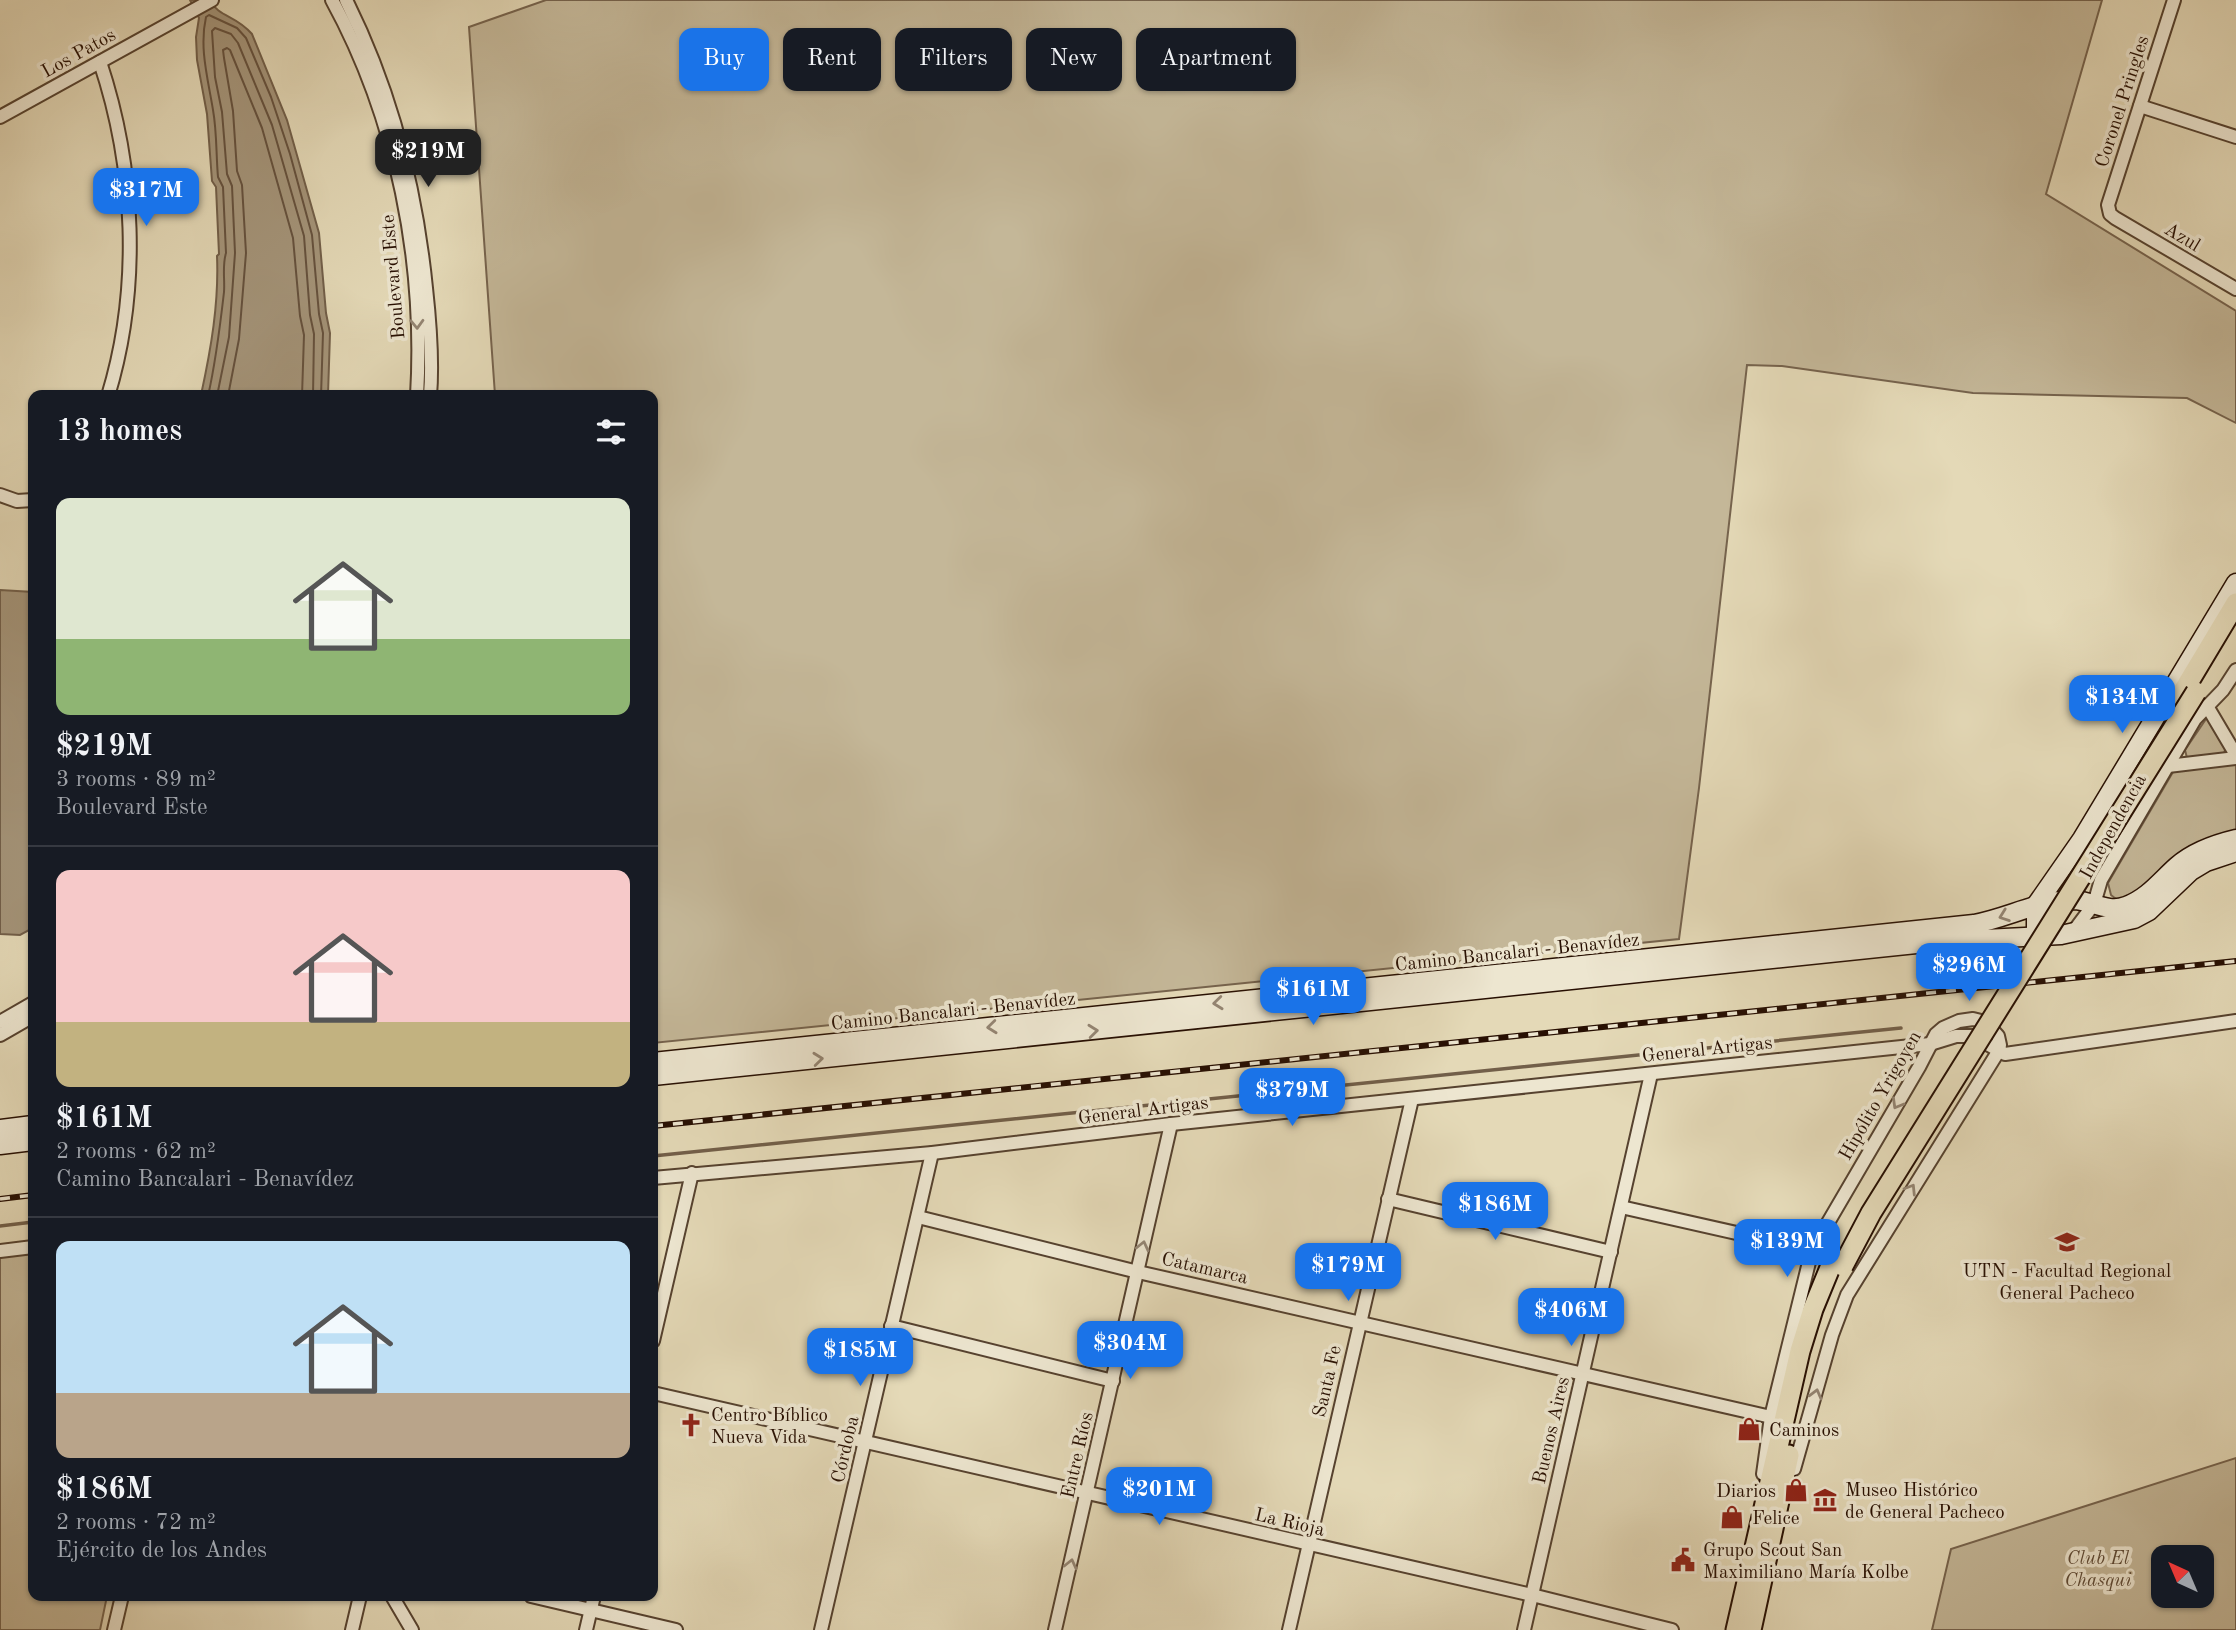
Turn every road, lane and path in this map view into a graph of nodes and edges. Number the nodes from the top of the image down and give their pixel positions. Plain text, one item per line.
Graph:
1 (212, 0) edge
2 (332, 0) edge
3 (346, 0) edge
4 (2174, 0) edge
5 (100, 62) junction
6 (2140, 106) junction
7 (0, 117) edge
8 (393, 134) junction
9 (2236, 137) edge
10 (2110, 215) joint
11 (2236, 289) edge
12 (422, 298) junction
13 (109, 390) edge
14 (417, 390) edge
15 (430, 390) edge
16 (0, 495) edge
17 (28, 500) edge
18 (2236, 583) edge
19 (2236, 603) edge
20 (2236, 626) edge
21 (2236, 670) edge
22 (2202, 699) junction
23 (2236, 756) edge
24 (2168, 766) junction
25 (2236, 839) edge
26 (2236, 852) edge
27 (2094, 904) junction
28 (2036, 905) junction
29 (2073, 933) junction
30 (2036, 937) junction
31 (28, 1006) edge
32 (28, 1019) edge
33 (2236, 1021) edge
34 (0, 1022) edge
35 (0, 1035) edge
36 (1930, 1044) junction
37 (1998, 1052) junction
38 (658, 1061) edge
39 (1651, 1074) junction
40 (658, 1075) edge
41 (1412, 1099) junction
42 (1171, 1124) junction
43 (28, 1126) edge
44 (0, 1129) edge
45 (28, 1142) edge
46 (0, 1145) edge
47 (932, 1153) junction
48 (692, 1173) junction
49 (658, 1177) edge
50 (1388, 1199) junction
51 (1621, 1207) junction
52 (919, 1217) junction
53 (28, 1248) edge
54 (1812, 1250) junction
55 (0, 1251) edge
56 (1611, 1252) junction
57 (1838, 1262) junction
58 (1138, 1272) junction
59 (658, 1319) edge
60 (1359, 1322) junction
61 (891, 1326) junction
62 (1583, 1373) junction
63 (1113, 1381) junction
64 (658, 1394) edge
65 (1771, 1417) junction
66 (865, 1441) junction
67 (1087, 1493) junction
68 (1309, 1545) junction
69 (1761, 1552) junction
70 (1532, 1595) junction
71 (121, 1601) edge
72 (359, 1601) edge
73 (394, 1601) edge
74 (552, 1601) edge
75 (593, 1601) edge
76 (591, 1610) junction
77 (114, 1630) edge
78 (352, 1630) edge
79 (412, 1630) edge
80 (586, 1630) edge
81 (676, 1630) edge
82 (821, 1630) edge
83 (1055, 1630) edge
84 (1289, 1630) edge
85 (1524, 1630) edge
86 (1672, 1630) edge
87 (1736, 1630) edge
88 (1751, 1630) edge

1 - 5 street, Los Patos
2 - 8 street, Boulevard Este
3 - 8 street, Boulevard Este
4 - 6 street, Coronel Pringles
5 - 7 street, Los Patos
5 - 13 street
6 - 9 street
6 - 10 street, Coronel Pringles
8 - 12 street, Boulevard Este
10 - 11 street, Azul
12 -> 14 street, Boulevard Este
12 - 15 street, Boulevard Este
16 - 17 street
18 - 28 main road
19 - 57 main road
20 - 22 main road
21 - 22 street, Independencia
22 - 23 street
22 - 24 street, Independencia
22 - 57 main road, bridge
23 - 24 street
24 - 27 street, Independencia
25 - 27 main road, Camino Bancalari - Benavídez
26 - 29 main road, Camino Bancalari - Benavídez
27 - 28 main road, Camino Bancalari - Benavídez
27 - 29 street, Independencia
28 - 30 main road
28 -> 38 main road, Camino Bancalari - Benavídez
29 - 30 main road, Camino Bancalari - Benavídez
40 -> 30 main road, Camino Bancalari - Benavídez
31 - 34 street
32 - 35 street
33 - 37 street
36 - 37 street, General Artigas
36 - 39 street, General Artigas
36 -> 54 street, Hipólito Yrigoyen
69 -> 37 street
39 - 41 street, General Artigas
39 - 51 street, Buenos Aires
41 - 42 street, General Artigas
41 - 50 street, Santa Fe
42 - 47 street, General Artigas
58 -> 42 street, Entre Ríos
43 - 44 main road
45 - 46 main road
47 - 48 street, General Artigas
47 - 52 street, Córdoba
48 - 49 street, General Artigas
48 - 59 street
50 - 56 street
50 - 60 street, Santa Fe
51 - 54 street
51 - 56 street, Buenos Aires
52 - 58 street, Catamarca
52 - 61 street, Córdoba
53 - 55 street
54 - 65 street, Hipólito Yrigoyen
56 - 62 street, Buenos Aires
57 - 69 main road
58 - 60 street, Catamarca
58 - 63 street, Entre Ríos
60 - 62 street, Catamarca
60 - 68 street, Santa Fe
61 - 63 street
61 - 66 street, Córdoba
62 - 65 street, Catamarca
62 - 70 street, Buenos Aires
63 - 67 street, Entre Ríos
64 - 66 street, La Rioja
65 - 69 street, Hipólito Yrigoyen
66 - 67 street, La Rioja
66 - 82 street, Córdoba
67 - 68 street, La Rioja
83 -> 67 street, Entre Ríos
68 - 70 street, La Rioja
68 - 84 street, Santa Fe
69 - 87 main road
69 - 88 main road
70 - 85 street, Buenos Aires
70 - 86 street, La Rioja
71 - 77 street
72 - 78 street
73 - 79 street
74 - 76 street
75 - 76 street
76 - 80 street
76 - 81 street

